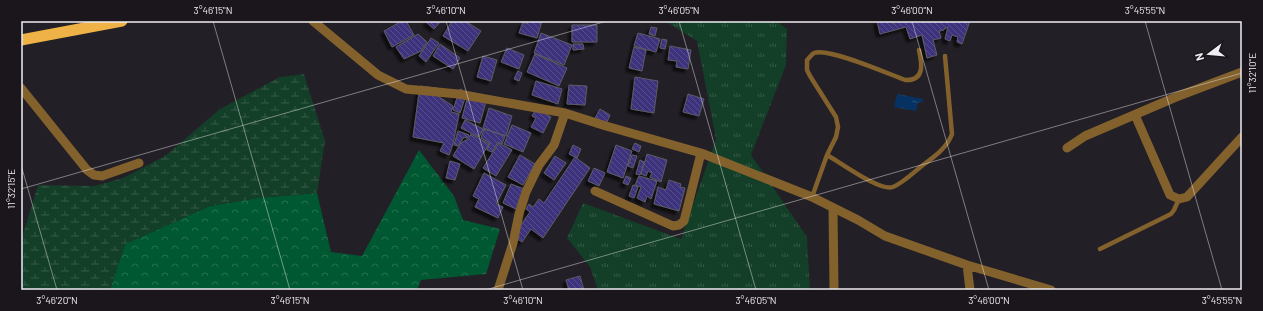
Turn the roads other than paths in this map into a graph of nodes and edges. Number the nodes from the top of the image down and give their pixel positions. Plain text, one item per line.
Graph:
1 (122, 21) edge
2 (313, 21) edge
3 (21, 40) edge
4 (919, 50) dead end
5 (945, 56) dead end
6 (1242, 72) edge
7 (21, 88) edge
8 (565, 113) junction
9 (1135, 115) junction
10 (1242, 138) edge
11 (1067, 148) dead end
12 (701, 153) junction
13 (827, 154) junction
14 (139, 163) dead end
15 (595, 191) dead end
16 (812, 197) junction
17 (1178, 199) junction
18 (833, 208) junction
19 (1100, 249) dead end
20 (968, 265) junction
21 (498, 290) edge
22 (834, 290) edge
23 (970, 290) edge
24 (1051, 290) edge

1 - 3 highway
2 - 8 street
4 - 13 lane
5 - 13 lane
6 - 9 street
7 - 14 street
8 - 12 street
8 - 21 street
9 - 11 street
9 - 17 street
10 - 17 street
12 - 15 street
12 - 16 street
13 - 16 lane
16 - 18 street
17 - 19 lane
18 - 20 street
18 - 22 street
20 - 23 street
20 - 24 street

